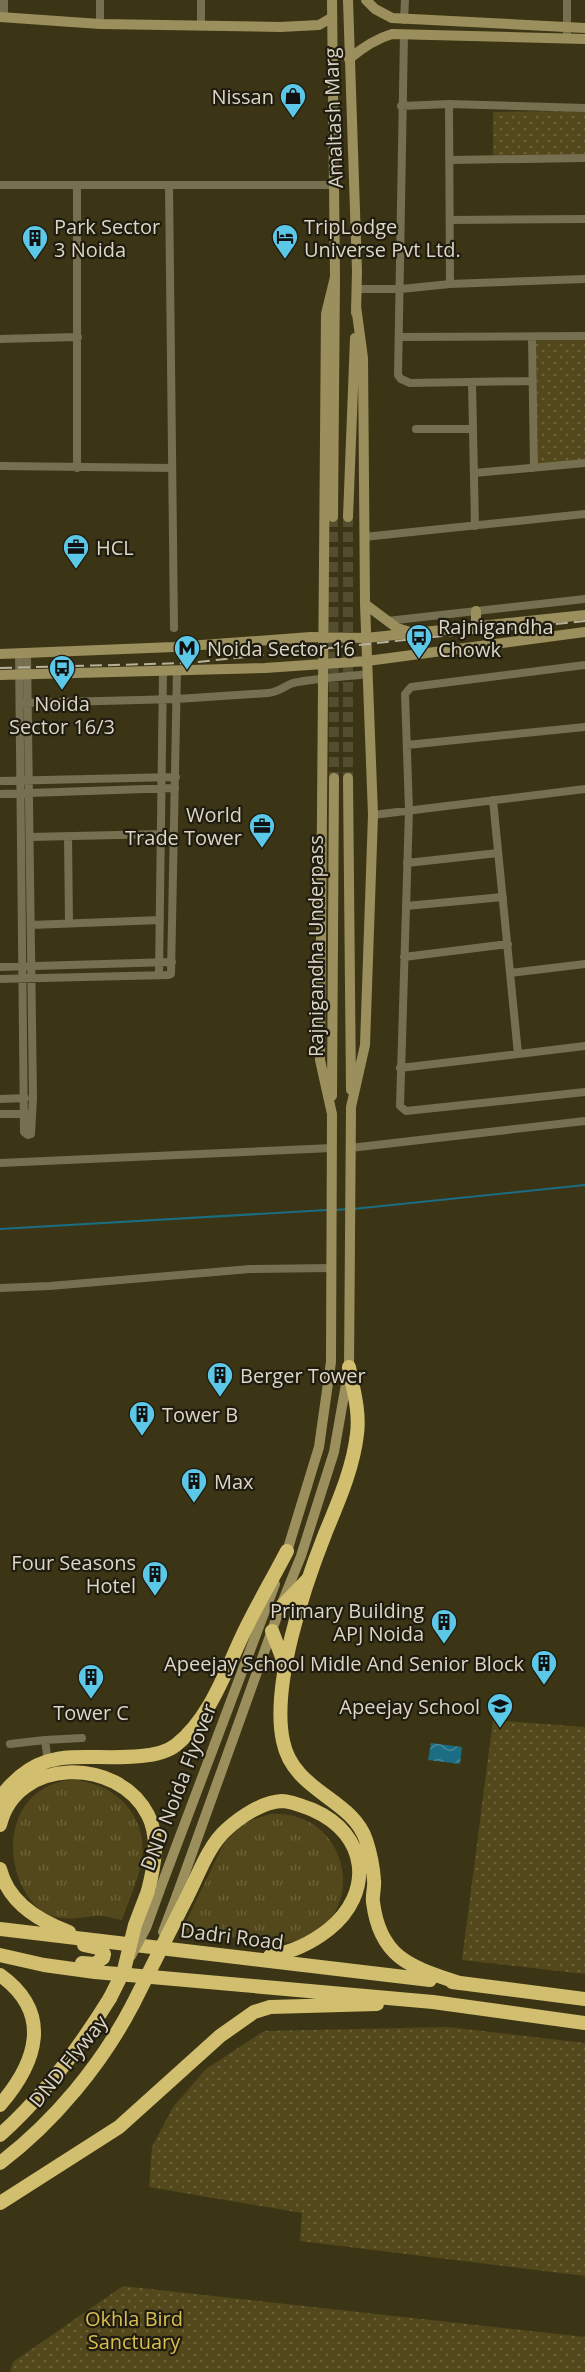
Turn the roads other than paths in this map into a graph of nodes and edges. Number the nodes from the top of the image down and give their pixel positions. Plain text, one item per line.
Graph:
1 (4, 0) edge
2 (100, 0) edge
3 (201, 0) edge
4 (332, 0) edge
5 (348, 0) edge
6 (366, 0) edge
7 (405, 0) edge
8 (567, 0) edge
9 (2, 17) edge
10 (331, 18) junction
11 (404, 20) junction
12 (100, 24) junction
13 (319, 25) junction
14 (201, 26) junction
15 (585, 28) edge
16 (331, 33) junction
17 (567, 33) junction
18 (404, 34) junction
19 (585, 39) edge
20 (349, 59) junction
21 (449, 104) junction
22 (401, 106) junction
23 (585, 108) edge
24 (585, 158) edge
25 (450, 160) junction
26 (0, 185) edge
27 (77, 185) junction
28 (169, 185) junction
29 (334, 185) junction
30 (585, 219) edge
31 (450, 220) junction
32 (335, 277) junction
33 (585, 279) edge
34 (450, 284) junction
35 (357, 289) junction
36 (400, 289) junction
37 (356, 306) junction
38 (585, 336) edge
39 (78, 337) junction
40 (399, 337) junction
41 (532, 337) junction
42 (0, 339) edge
43 (532, 381) junction
44 (472, 382) junction
45 (416, 429) dead end
46 (473, 429) junction
47 (585, 463) edge
48 (0, 466) edge
49 (78, 468) junction
50 (172, 468) junction
51 (534, 468) junction
52 (474, 473) junction
53 (585, 514) edge
54 (333, 517) tunnel mouth
55 (348, 517) tunnel mouth
56 (475, 526) junction
57 (364, 537) junction
58 (585, 598) edge
59 (365, 604) junction
60 (476, 611) junction
61 (585, 615) edge
62 (386, 621) junction
63 (476, 627) junction
64 (174, 628) dead end
65 (585, 632) edge
66 (414, 633) junction
67 (323, 637) junction
68 (366, 638) junction
69 (23, 653) junction
70 (0, 654) edge
71 (367, 661) junction
72 (324, 663) junction
73 (585, 664) edge
74 (177, 670) junction
75 (163, 671) junction
76 (24, 674) junction
77 (368, 674) junction
78 (0, 675) edge
79 (322, 679) junction
80 (163, 699) junction
81 (177, 699) junction
82 (24, 703) junction
83 (585, 727) edge
84 (407, 745) junction
85 (176, 777) junction
86 (162, 778) junction
87 (334, 778) tunnel mouth
88 (348, 778) tunnel mouth
89 (0, 781) edge
90 (21, 781) junction
91 (30, 781) junction
92 (162, 788) junction
93 (175, 788) junction
94 (585, 789) edge
95 (21, 793) junction
96 (30, 793) junction
97 (0, 794) edge
98 (493, 800) junction
99 (408, 810) junction
100 (373, 815) junction
101 (161, 834) junction
102 (68, 836) junction
103 (30, 837) junction
104 (498, 854) junction
105 (407, 862) junction
106 (503, 897) junction
107 (406, 906) junction
108 (160, 920) junction
109 (69, 923) junction
110 (31, 924) junction
111 (508, 944) junction
112 (404, 957) junction
113 (172, 962) junction
114 (160, 963) junction
115 (585, 964) edge
116 (31, 966) junction
117 (0, 967) edge
118 (22, 967) junction
119 (510, 973) junction
120 (159, 975) junction
121 (0, 979) edge
122 (22, 979) junction
123 (31, 979) junction
124 (585, 1047) edge
125 (518, 1054) junction
126 (400, 1068) junction
127 (585, 1092) edge
128 (23, 1098) junction
129 (33, 1098) junction
130 (0, 1099) edge
131 (351, 1107) junction
132 (33, 1113) junction
133 (0, 1114) edge
134 (23, 1114) junction
135 (332, 1114) junction
136 (585, 1121) edge
137 (350, 1153) junction
138 (332, 1154) junction
139 (0, 1163) edge
140 (331, 1263) junction
141 (0, 1288) edge
142 (349, 1366) junction
143 (287, 1551) junction
144 (310, 1576) junction
145 (280, 1608) junction
146 (272, 1630) junction
147 (285, 1667) junction
148 (82, 1738) dead end
149 (45, 1740) junction
150 (10, 1744) dead end
151 (48, 1762) junction
152 (0, 1798) edge
153 (0, 1825) edge
154 (0, 1869) edge
155 (154, 1892) junction
156 (182, 1896) junction
157 (3, 1930) edge
158 (87, 1939) junction
159 (3, 1955) edge
160 (244, 1957) junction
161 (0, 1975) edge
162 (459, 1983) junction
163 (585, 1999) edge
164 (433, 2002) junction
165 (585, 2023) edge
166 (0, 2104) edge
167 (0, 2135) edge
168 (0, 2163) edge
169 (0, 2203) edge

1 - 9 street
2 - 12 street
3 - 14 street
4 - 10 main road, Amaltash Marg
5 - 20 main road, Amaltash Marg
6 - 11 main road
7 - 11 street
8 - 17 street
9 - 12 main road
10 - 13 main road
10 - 16 main road, Amaltash Marg
11 - 17 main road
12 - 14 main road
13 - 14 main road
13 - 16 main road
15 - 17 main road
16 - 29 main road, Amaltash Marg
17 - 18 main road
17 - 19 main road
18 - 20 main road
18 - 22 street
20 - 35 main road, Amaltash Marg
21 - 22 street
21 - 23 street
21 - 25 street
22 - 36 street
24 - 25 street
25 - 31 street
26 - 27 street
27 - 28 street
27 - 39 street
28 - 29 street
28 - 50 street
29 - 32 main road, Amaltash Marg
30 - 31 street
31 - 34 street
32 - 54 main road
32 - 67 main road
33 - 34 street
34 - 36 street
35 - 36 street
35 - 37 main road, Amaltash Marg
36 - 40 street
37 - 55 main road
37 - 57 main road
38 - 41 street
39 - 42 street
39 - 49 street
40 - 41 street
40 - 44 street
41 - 43 street
43 - 44 street
43 - 51 street
44 - 46 street
45 - 46 street
46 - 52 street
47 - 51 street
48 - 49 street
49 - 50 street
50 - 64 street
51 - 52 street
52 - 56 street
53 - 56 street
56 - 57 street
57 - 59 main road
58 - 60 street
59 - 62 main road
59 - 68 main road
60 - 62 street
60 - 63 main road
61 - 63 main road
62 - 66 main road
63 - 66 main road
65 - 71 main road
66 - 68 main road
67 - 68 main road
67 - 69 main road
67 - 72 main road
68 - 71 main road
69 - 70 main road
69 - 76 street
71 - 72 main road
71 - 77 main road
72 - 74 main road
72 - 79 main road
73 - 84 street
74 - 75 main road
74 - 81 street
75 - 76 main road
75 - 80 street
76 - 78 main road
76 - 82 street
77 - 79 street
77 - 100 main road
79 - 81 street
79 - 135 main road
80 - 81 street
80 - 82 street
80 - 86 street
81 - 85 street
82 - 90 street
82 - 91 street
83 - 84 street
84 - 99 street
85 - 86 street
85 - 93 street
86 - 91 street
86 - 92 street
87 - 135 main road, Rajnigandha Underpass
88 - 131 main road, Rajnigandha Underpass
89 - 90 street
90 - 91 street
90 - 95 street
91 - 96 street
92 - 93 street
92 - 96 street
92 - 101 street
93 - 113 street
94 - 98 street
95 - 96 street
95 - 97 street
95 - 118 street
96 - 103 street
98 - 99 street
98 - 104 street
99 - 100 street
99 - 105 street
100 - 131 main road
101 - 102 street
101 - 108 street
102 - 103 street
102 - 109 street
103 - 110 street
104 - 105 street
104 - 106 street
105 - 107 street
106 - 107 street
106 - 111 street
107 - 112 street
108 - 109 street
108 - 114 street
109 - 110 street
110 - 116 street
111 - 112 street
111 - 119 street
112 - 126 street
113 - 114 street
113 - 120 street
114 - 116 street
114 - 120 street
115 - 119 street
116 - 118 street
116 - 123 street
117 - 118 street
118 - 122 street
119 - 125 street
120 - 123 street
121 - 122 street
122 - 123 street
122 - 128 street
123 - 129 street
124 - 125 street
125 - 126 street
126 - 127 street
128 - 129 street
128 - 130 street
128 - 134 street
129 - 132 street
131 - 137 main road, DND Noida Flyover
132 - 134 street
132 - 134 street
133 - 134 street
135 - 138 main road, DND Noida Flyover
136 - 137 street
137 - 142 main road, DND Noida Flyover
138 - 139 street
138 - 140 main road, DND Noida Flyover
140 - 141 street
140 - 143 main road, DND Noida Flyover
142 - 144 highway
142 - 145 main road, DND Noida Flyover
143 - 151 highway
143 - 155 main road, DND Noida Flyover
144 - 145 highway
144 - 147 highway
145 - 146 main road, DND Noida Flyover
146 - 147 highway
146 - 156 main road, DND Noida Flyover
147 - 162 highway
148 - 149 street
149 - 150 street
149 - 151 street
151 - 152 highway
153 - 155 highway
154 - 158 highway
155 - 167 highway, DND Flyway, bridge
156 - 160 highway
156 - 168 highway, DND Flyway, bridge
157 - 158 highway, Dadri Road
157 - 159 highway
158 - 160 highway, Dadri Road
159 - 164 highway
160 - 162 highway, Dadri Road
161 - 166 highway
162 - 163 highway
164 - 165 highway
164 - 169 highway

